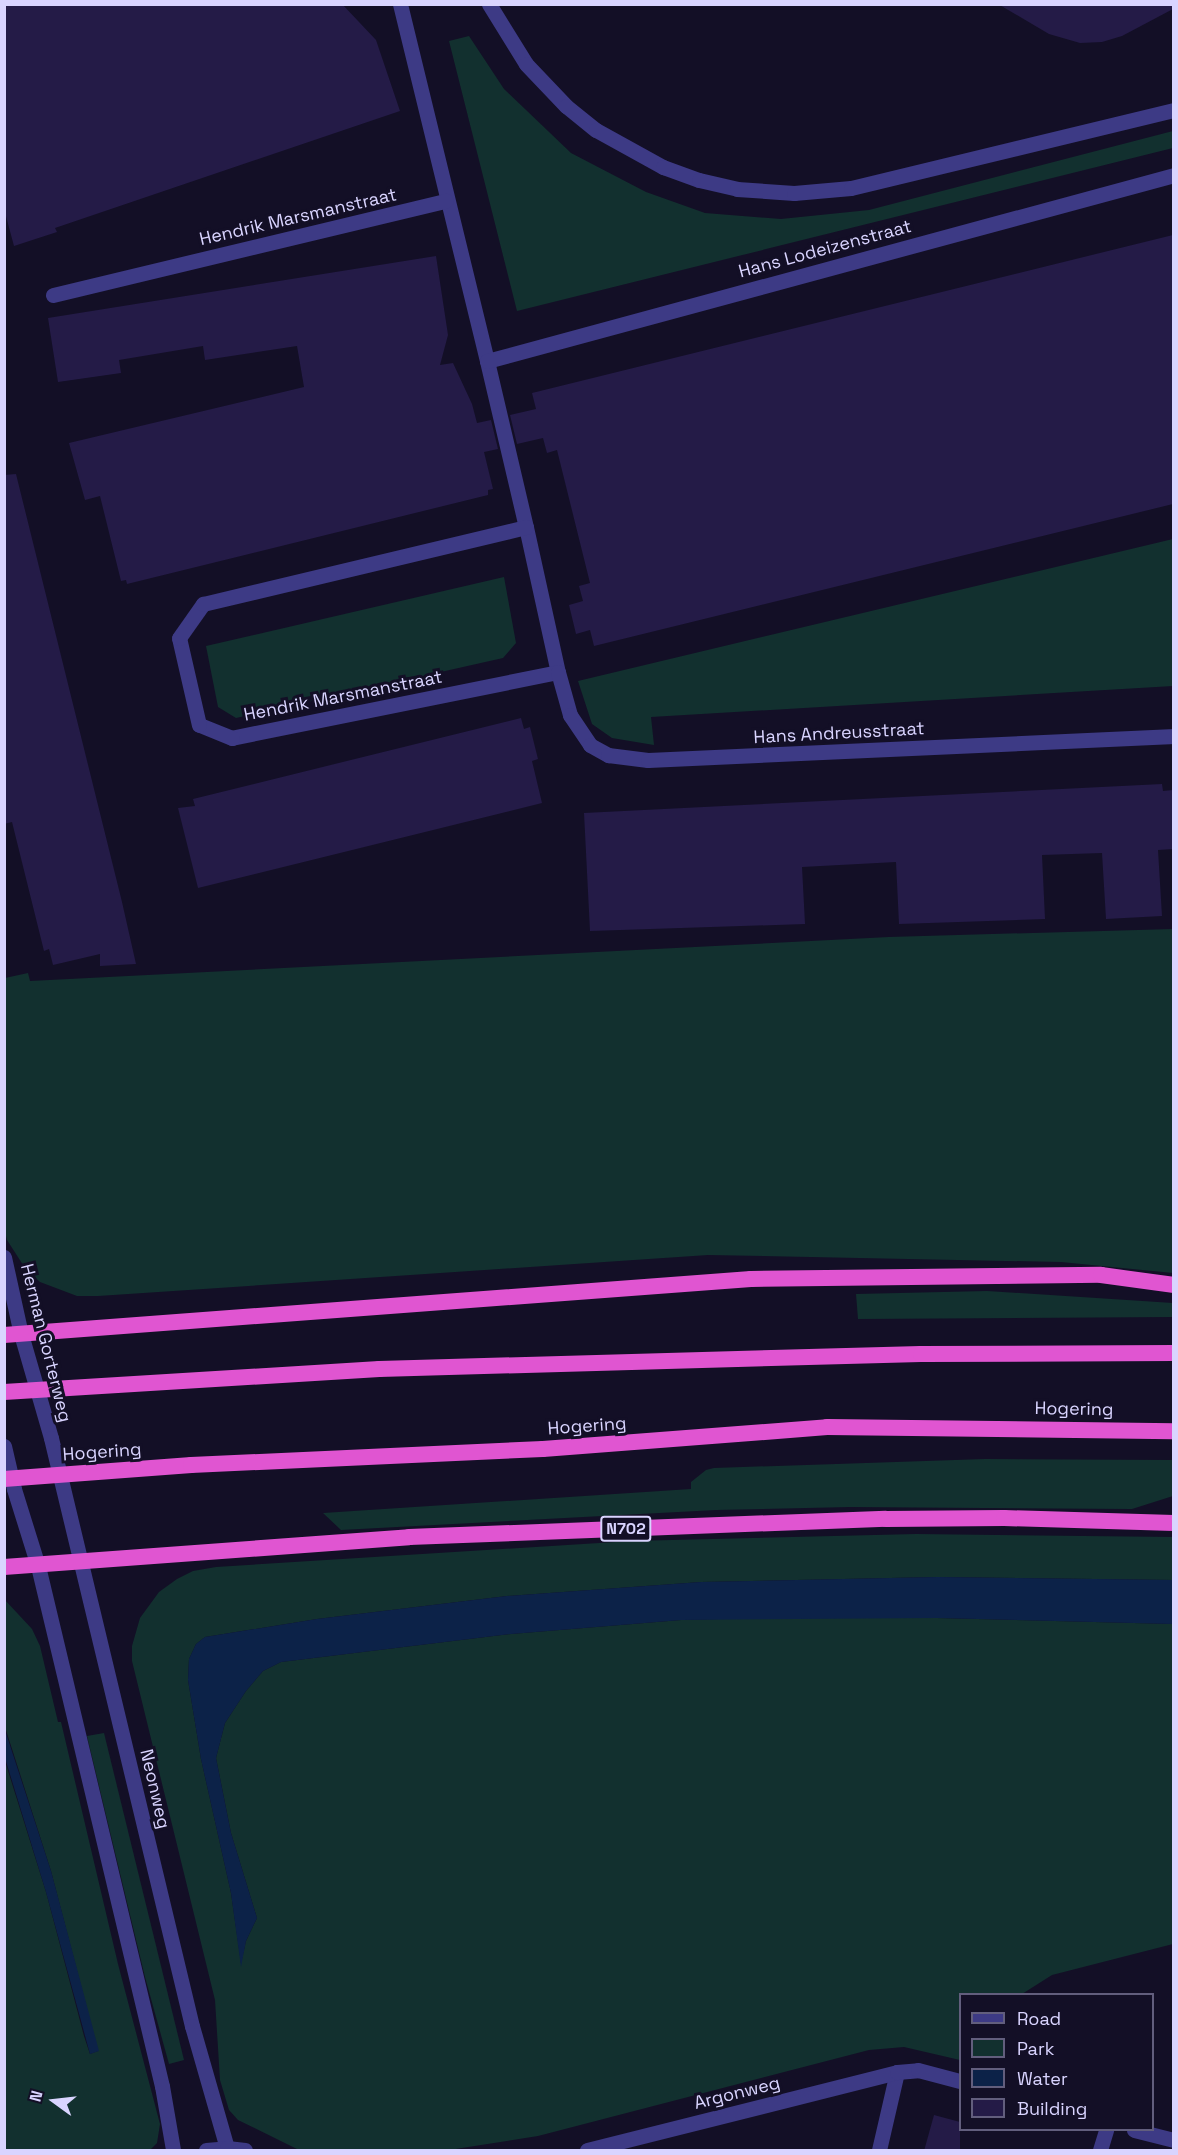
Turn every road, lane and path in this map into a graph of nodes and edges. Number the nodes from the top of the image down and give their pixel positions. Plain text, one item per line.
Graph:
1 (400, 4) edge
2 (489, 4) edge
3 (1173, 110) edge
4 (1173, 175) edge
5 (446, 201) junction
6 (53, 295) dead end
7 (487, 361) junction
8 (526, 527) junction
9 (558, 672) junction
10 (1173, 736) edge
11 (4, 1257) edge
12 (1173, 1285) edge
13 (17, 1339) edge
14 (1173, 1353) edge
15 (4, 1392) edge
16 (1173, 1431) edge
17 (51, 1438) joint
18 (4, 1446) edge
19 (4, 1479) edge
20 (1173, 1523) edge
21 (79, 1562) junction
22 (38, 1566) junction
23 (4, 1567) edge
24 (897, 2072) junction
25 (959, 2081) edge
26 (1106, 2131) edge
27 (1138, 2131) edge
28 (1173, 2140) edge
29 (227, 2148) junction
30 (173, 2151) edge
31 (206, 2151) edge
32 (245, 2151) edge
33 (587, 2151) edge
34 (879, 2151) edge
35 (1100, 2151) edge

1 - 5 street
2 - 3 street
4 - 7 street, Hans Lodeizenstraat
5 - 6 street, Hendrik Marsmanstraat
5 - 7 street
7 - 8 street
8 - 9 street
8 - 9 street, Hendrik Marsmanstraat
9 - 10 street, Hans Andreusstraat
11 - 13 street, Herman Gorterweg
12 - 13 highway
13 - 17 street, Herman Gorterweg
14 - 15 highway
16 - 19 highway, Hogering
17 - 21 street, Neonweg
18 - 22 street
20 - 21 highway, N702
21 - 22 highway, N702
21 - 29 street, Neonweg
22 - 23 highway, N702
22 - 30 street
24 - 25 street, Argonweg
24 - 33 street, Argonweg
24 - 34 street
26 - 35 street
27 - 28 street
29 - 31 street
29 - 32 street

